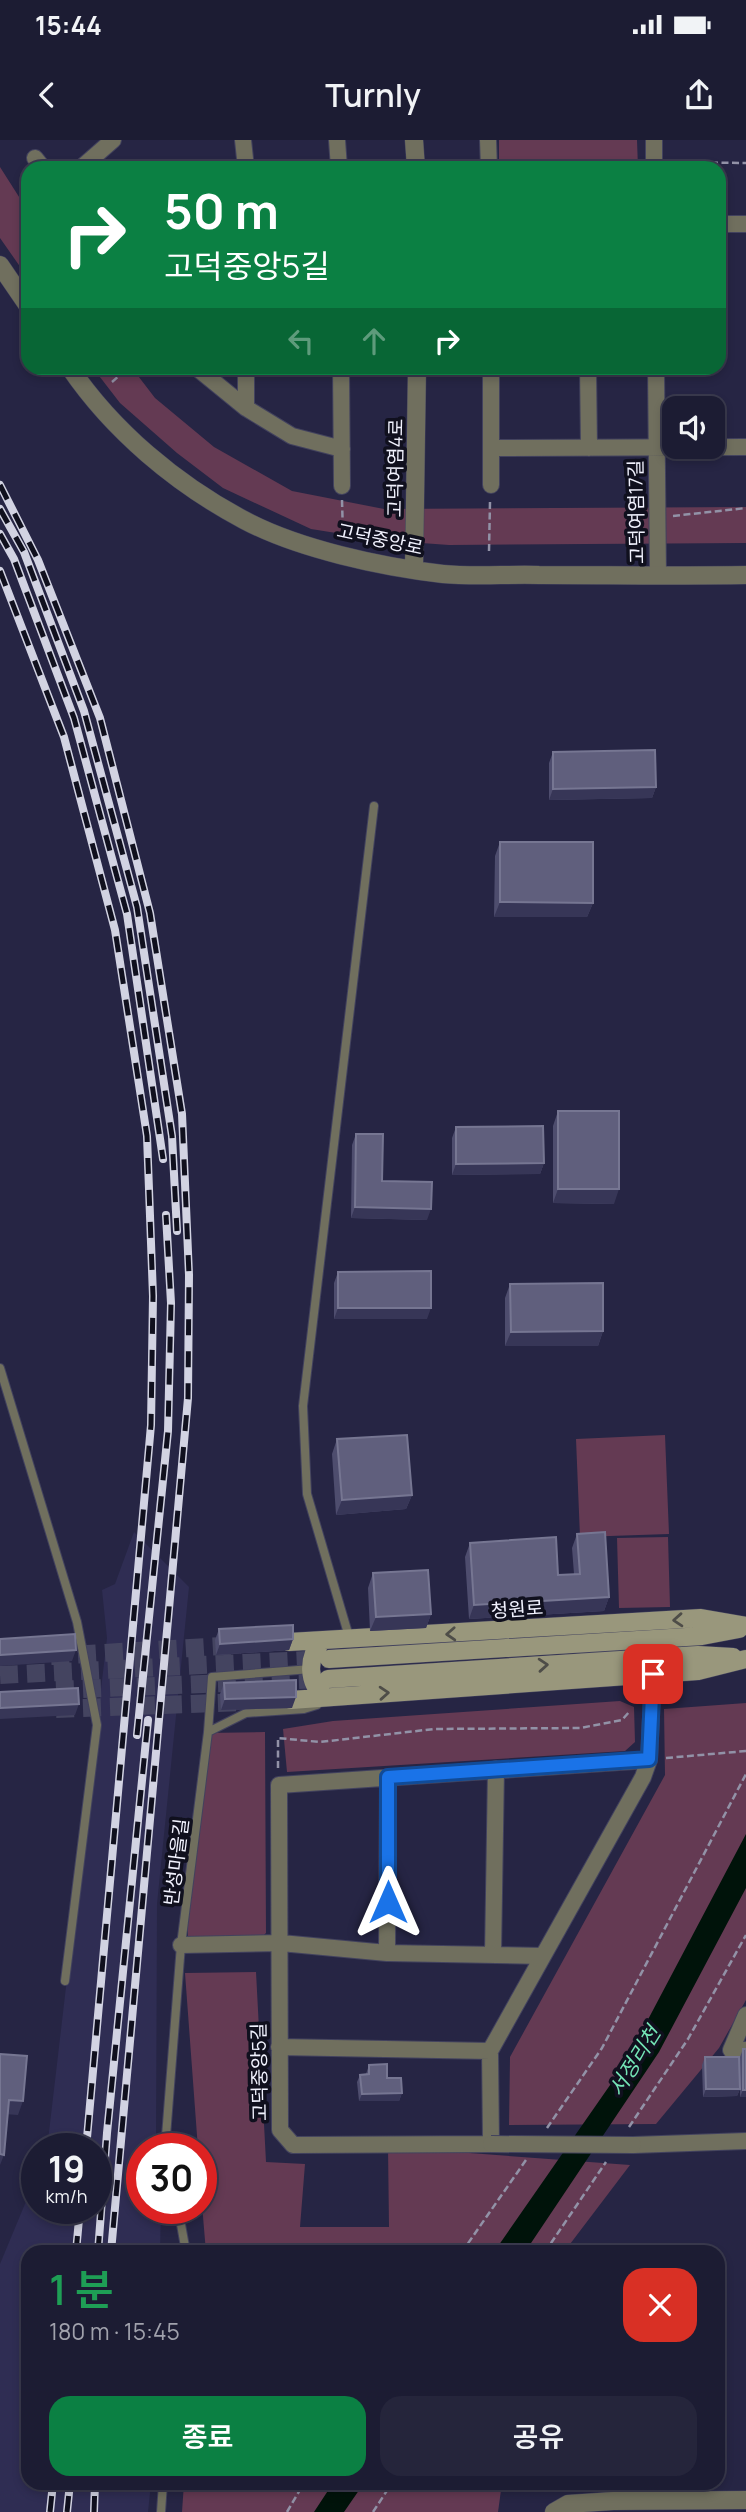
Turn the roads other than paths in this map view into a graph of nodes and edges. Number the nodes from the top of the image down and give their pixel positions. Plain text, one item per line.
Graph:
1 (113, 140) edge
2 (243, 140) edge
3 (337, 140) edge
4 (414, 140) edge
5 (488, 140) edge
6 (654, 140) edge
7 (89, 161) edge
8 (245, 161) edge
9 (338, 161) edge
10 (416, 161) edge
11 (489, 161) edge
12 (659, 161) edge
13 (726, 224) edge
14 (746, 224) edge
15 (0, 265) edge
16 (21, 296) edge
17 (75, 375) edge
18 (206, 375) edge
19 (246, 375) edge
20 (341, 375) edge
21 (417, 375) edge
22 (491, 375) edge
23 (588, 375) edge
24 (656, 375) edge
25 (246, 408) junction
26 (746, 447) edge
27 (589, 448) junction
28 (656, 448) junction
29 (342, 449) junction
30 (491, 449) junction
31 (491, 485) road end
32 (342, 486) road end
33 (414, 569) junction
34 (746, 575) edge
35 (658, 576) junction
36 (374, 806) dead end
37 (0, 1368) edge
38 (746, 1627) edge
39 (350, 1640) junction
40 (322, 1641) junction
41 (289, 1642) edge
42 (746, 1658) edge
43 (329, 1659) tunnel mouth
44 (311, 1670) junction
45 (653, 1674) junction
46 (326, 1688) junction
47 (354, 1695) junction
48 (291, 1700) edge
49 (208, 1732) junction
50 (649, 1759) junction
51 (496, 1769) junction
52 (388, 1777) junction
53 (281, 1943) junction
54 (181, 1945) junction
55 (387, 1953) junction
56 (494, 1955) junction
57 (543, 1955) junction
58 (65, 1981) dead end
59 (746, 2015) edge
60 (279, 2047) junction
61 (746, 2050) edge
62 (490, 2051) junction
63 (166, 2133) edge
64 (746, 2141) edge
65 (491, 2144) junction
66 (181, 2224) edge
67 (185, 2245) edge
68 (163, 2490) edge
69 (746, 2500) edge
70 (613, 2501) junction
71 (585, 2508) junction
72 (746, 2508) edge
73 (161, 2512) edge
74 (554, 2512) edge
75 (571, 2512) edge

1 - 7 street
2 - 8 street
3 - 9 street
4 - 10 street
5 - 11 street
6 - 12 street
13 - 14 street
15 - 16 street
17 - 33 street, 고덕중앙로
18 - 25 street
19 - 25 street
20 - 29 street
21 - 33 street, 고덕여염4로
22 - 30 street
23 - 27 street
24 - 28 street, 고덕여염17길
25 - 29 street
26 - 28 street, 고덕여염17길
27 - 28 street, 고덕여염17길
27 - 30 street, 고덕여염17길
28 - 35 street, 고덕여염17길
29 - 32 street
30 - 31 street
33 - 35 street, 고덕중앙로
34 - 35 street, 고덕중앙로
36 - 39 lane
37 - 58 lane
38 -> 39 main road, 청원로
38 - 43 main road, 청원로
39 - 40 main road, 청원로
40 - 41 main road, 청원로
40 - 44 main road
42 - 45 main road
46 -> 42 main road
44 - 46 main road
44 - 49 lane, 반성마을길
47 -> 45 main road
45 - 50 street
46 - 47 main road
46 - 48 main road
47 - 49 lane
49 - 54 lane, 반성마을길
50 - 51 street
50 - 57 street
51 - 52 street
51 - 56 street
52 - 53 street, 고덕중앙5길
52 - 55 street
53 - 54 street
53 - 55 street
53 - 60 street, 고덕중앙5길
54 - 63 lane, 반성마을길
55 - 56 street
56 - 57 street
57 - 62 street
59 - 61 street
60 - 62 street
60 - 65 street, 고덕중앙5길
62 - 65 street
64 - 65 street, 고덕중앙5길, bridge
66 - 67 lane
68 - 73 lane
69 - 70 street
70 - 71 lane
70 - 74 street
71 - 72 lane
71 - 75 lane

